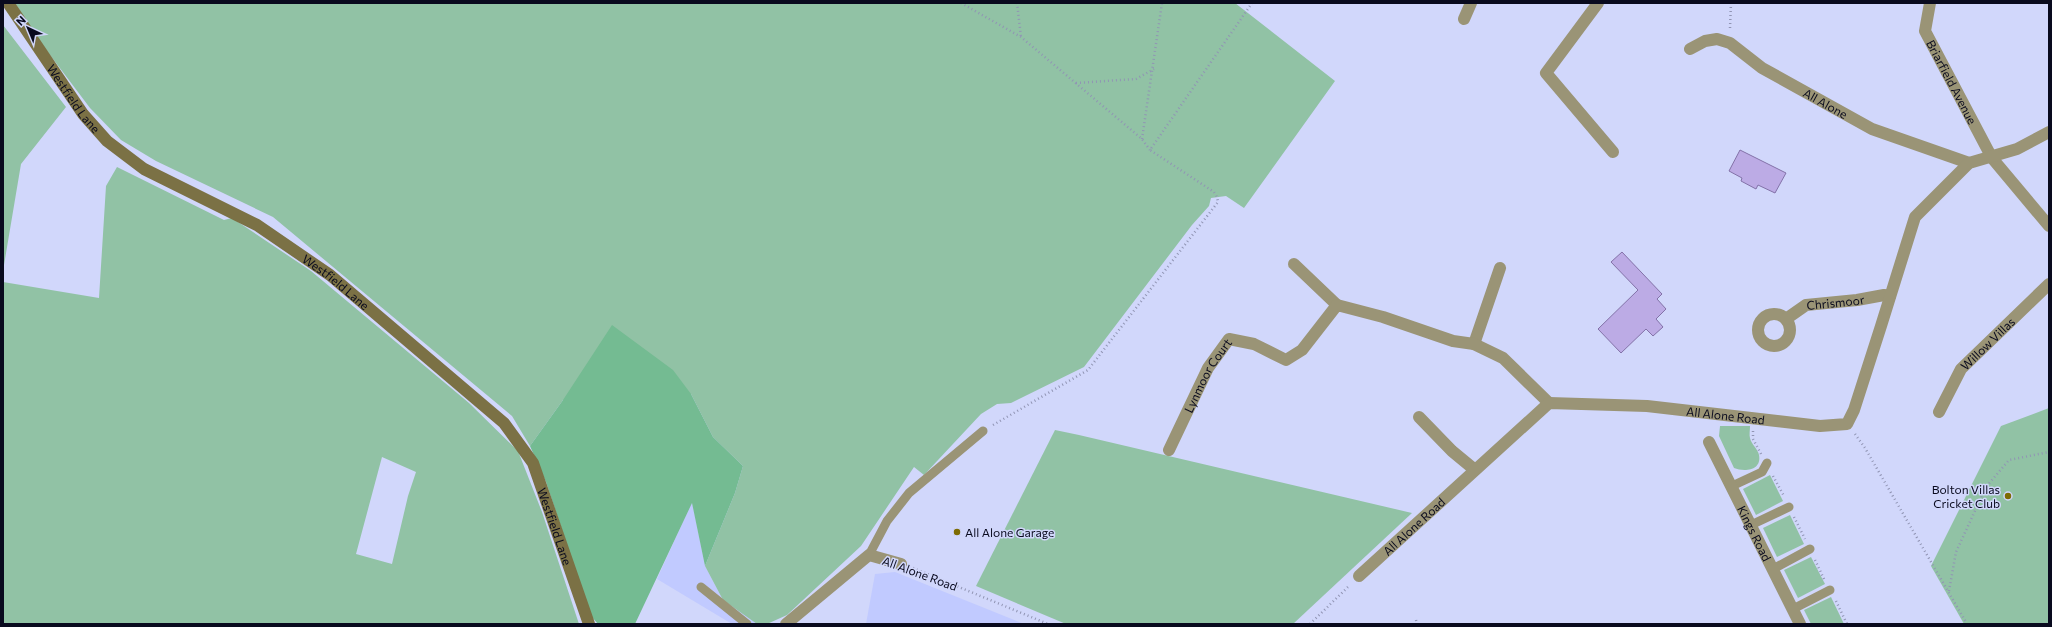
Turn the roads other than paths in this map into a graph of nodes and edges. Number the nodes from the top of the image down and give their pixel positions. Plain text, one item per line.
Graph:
1 (8, 3) edge
2 (1471, 3) edge
3 (1598, 3) edge
4 (1930, 3) edge
5 (1464, 19) dead end
6 (1690, 49) dead end
7 (2049, 132) edge
8 (1613, 152) dead end
9 (1992, 158) junction
10 (1969, 163) junction
11 (2049, 226) edge
12 (1294, 264) dead end
13 (1500, 268) dead end
14 (2049, 284) edge
15 (1890, 296) junction
16 (1337, 305) junction
17 (1786, 319) dead end
18 (1474, 344) junction
19 (1549, 403) junction
20 (1939, 412) dead end
21 (1419, 417) dead end
22 (983, 431) road end
23 (1709, 442) dead end
24 (1169, 450) dead end
25 (1767, 463) dead end
26 (1475, 470) junction
27 (1732, 486) junction
28 (1789, 507) dead end
29 (1751, 525) junction
30 (1810, 549) dead end
31 (868, 555) junction
32 (901, 564) road end
33 (1773, 569) junction
34 (1359, 576) road end
35 (701, 587) dead end
36 (1830, 590) dead end
37 (1793, 609) junction
38 (589, 624) edge
39 (747, 624) edge
40 (786, 624) edge
41 (1800, 624) edge

1 - 38 street, Westfield Lane
2 - 5 street
3 - 8 street
4 - 9 street, Briarfield Avenue
6 - 10 street, All Alone
7 - 9 street
9 - 10 street
9 - 11 street, Briarfield Avenue
10 - 15 street
12 - 16 street
13 - 18 street
14 - 20 street, Willow Villas
15 - 17 street, Chrismoor
15 - 19 street, All Alone Road
16 - 18 street
16 - 24 street, Lynmoor Court
18 - 19 street
19 - 26 street, All Alone Road
21 - 26 street
22 - 31 lane
23 - 27 street, Kings Road
25 - 27 lane
26 - 34 street, All Alone Road
27 - 29 street, Kings Road
28 - 29 lane
29 - 33 street, Kings Road
30 - 33 lane
31 - 32 street, All Alone Road
31 - 40 street, All Alone Road
33 - 37 street, Kings Road
35 - 39 lane
36 - 37 lane
37 - 41 street, Kings Road

